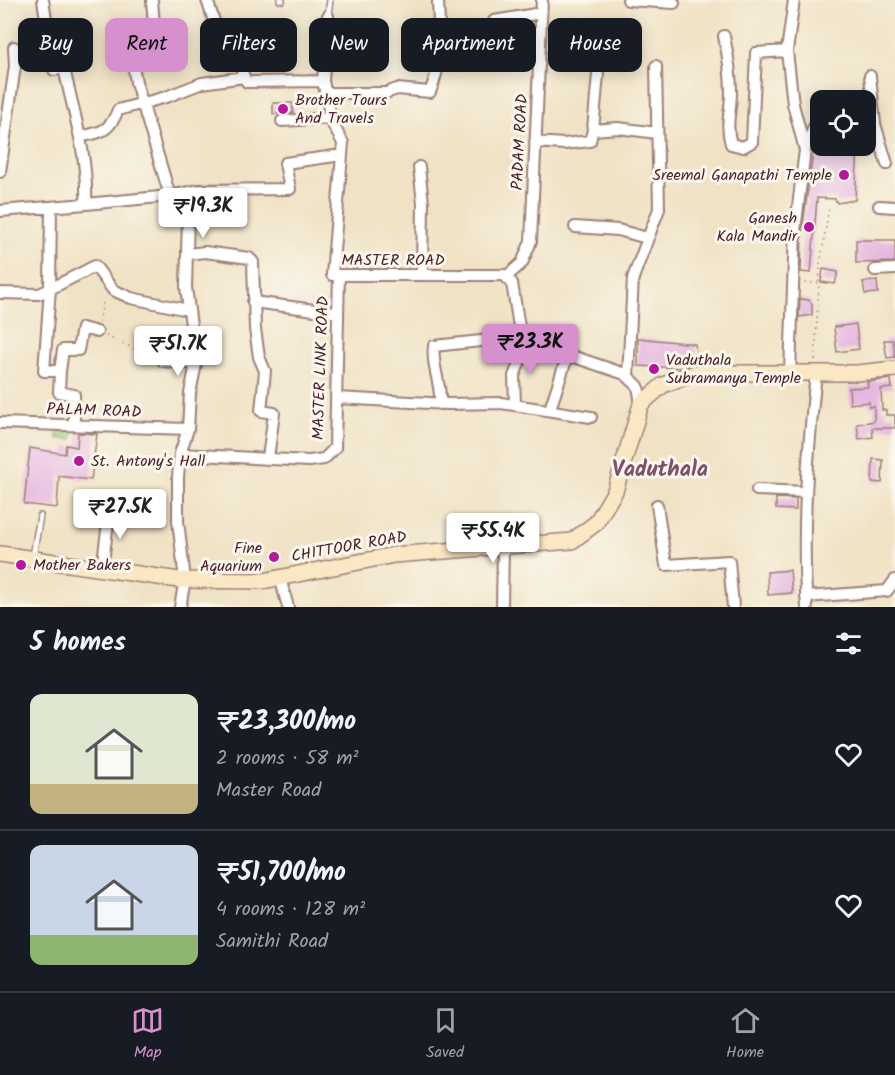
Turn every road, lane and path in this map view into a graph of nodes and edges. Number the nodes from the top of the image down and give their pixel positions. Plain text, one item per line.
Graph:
1 (43, 0) edge
2 (152, 0) edge
3 (207, 0) edge
4 (330, 0) edge
5 (438, 0) edge
6 (542, 0) edge
7 (628, 0) edge
8 (794, 0) edge
9 (642, 1) edge
10 (674, 3) dead end
11 (541, 13) junction
12 (328, 16) joint
13 (512, 18) edge
14 (724, 36) dead end
15 (14, 47) dead end
16 (787, 51) junction
17 (656, 66) dead end
18 (598, 74) dead end
19 (870, 76) dead end
20 (243, 77) junction
21 (323, 81) junction
22 (326, 93) junction
23 (144, 104) junction
24 (331, 118) junction
25 (282, 121) dead end
26 (593, 129) junction
27 (657, 133) junction
28 (82, 136) junction
29 (810, 137) edge
30 (536, 142) junction
31 (805, 150) junction
32 (342, 155) junction
33 (886, 164) edge
34 (419, 167) dead end
35 (0, 172) edge
36 (170, 196) junction
37 (86, 204) junction
38 (879, 206) dead end
39 (51, 207) junction
40 (895, 207) edge
41 (829, 208) dead end
42 (0, 211) edge
43 (575, 226) dead end
44 (647, 238) junction
45 (188, 254) junction
46 (895, 269) edge
47 (875, 270) dead end
48 (422, 274) junction
49 (339, 275) junction
50 (506, 277) junction
51 (107, 282) junction
52 (794, 283) junction
53 (819, 284) junction
54 (50, 289) junction
55 (0, 293) edge
56 (253, 302) junction
57 (188, 310) junction
58 (338, 313) junction
59 (518, 330) junction
60 (98, 332) junction
61 (528, 341) junction
62 (568, 354) junction
63 (163, 361) joint
64 (196, 364) junction
65 (895, 369) edge
66 (60, 371) junction
67 (790, 373) junction
68 (816, 373) junction
69 (628, 377) junction
70 (337, 398) junction
71 (440, 404) junction
72 (514, 404) junction
73 (640, 404) junction
74 (550, 409) junction
75 (591, 417) dead end
76 (0, 423) edge
77 (74, 425) junction
78 (188, 429) junction
79 (180, 454) junction
80 (268, 458) junction
81 (757, 490) dead end
82 (806, 492) junction
83 (657, 505) dead end
84 (110, 506) dead end
85 (40, 516) dead end
86 (502, 546) junction
87 (0, 554) edge
88 (32, 560) junction
89 (102, 570) junction
90 (280, 578) junction
91 (185, 580) junction
92 (895, 580) edge
93 (807, 602) edge
94 (180, 607) edge
95 (288, 607) edge
96 (502, 607) edge
97 (733, 607) edge

1 - 28 street
2 - 23 street
3 - 20 street
4 - 12 lane
5 - 22 street
6 - 11 street, PADAM ROAD
7 - 9 street
8 - 16 street
9 - 10 street
11 - 13 street
11 - 30 street, PADAM ROAD
12 - 21 street, MASTER ROAD
14 - 16 street
15 - 35 street
16 - 31 street
17 - 27 street
18 - 26 street
19 - 33 street
20 - 21 street
20 - 23 street
21 - 22 street, MASTER ROAD
22 - 24 street, MASTER ROAD
23 - 28 street
23 - 36 street
24 - 25 street
24 - 32 street, MASTER ROAD
26 - 27 street
26 - 30 street
27 - 44 street
28 - 37 street
29 - 31 street
30 - 50 street, PADAM ROAD
31 - 52 street
32 - 36 street
32 - 49 street, MASTER ROAD
34 - 48 street
36 - 37 street
36 - 45 street
37 - 39 street
38 - 40 street
39 - 42 street
39 - 54 street
41 - 53 path
43 - 44 street
44 - 69 street
45 - 56 street
45 - 57 street
46 - 47 street
48 - 49 street, MASTER ROAD
48 - 50 street, MASTER ROAD
49 - 58 street, MASTER LINK ROAD
50 - 59 street
51 - 54 street
51 - 57 street
51 - 60 path
52 - 53 path
52 - 67 street
53 - 68 path
54 - 55 street
54 - 66 street
56 - 58 street
56 - 80 street
57 - 64 street
58 - 70 street, MASTER LINK ROAD
59 - 61 street
59 - 71 street
60 - 63 path
60 - 66 street
61 - 62 street
61 - 72 street
62 - 69 street
62 - 74 street
63 - 64 street
64 - 78 street
65 - 68 main road
66 - 77 street
67 - 68 main road
67 - 73 main road
68 - 82 street
69 - 73 street
70 - 71 street
70 - 80 street, MASTER LINK ROAD
71 - 72 street
72 - 74 street
73 - 86 main road, CHITTOOR ROAD
74 - 75 street
76 - 77 street, PALAM ROAD
77 - 78 street, PALAM ROAD
78 - 79 street
79 - 80 street, MASTER LINK ROAD
79 - 91 street
81 - 82 street
82 - 93 street
83 - 97 street
84 - 89 street
85 - 88 lane
86 - 90 main road, CHITTOOR ROAD
86 - 96 street
87 - 88 main road, CHITTOOR ROAD
88 - 89 main road, CHITTOOR ROAD
89 - 91 main road, CHITTOOR ROAD
90 - 91 main road, CHITTOOR ROAD
90 - 95 street
91 - 94 street
92 - 93 street

